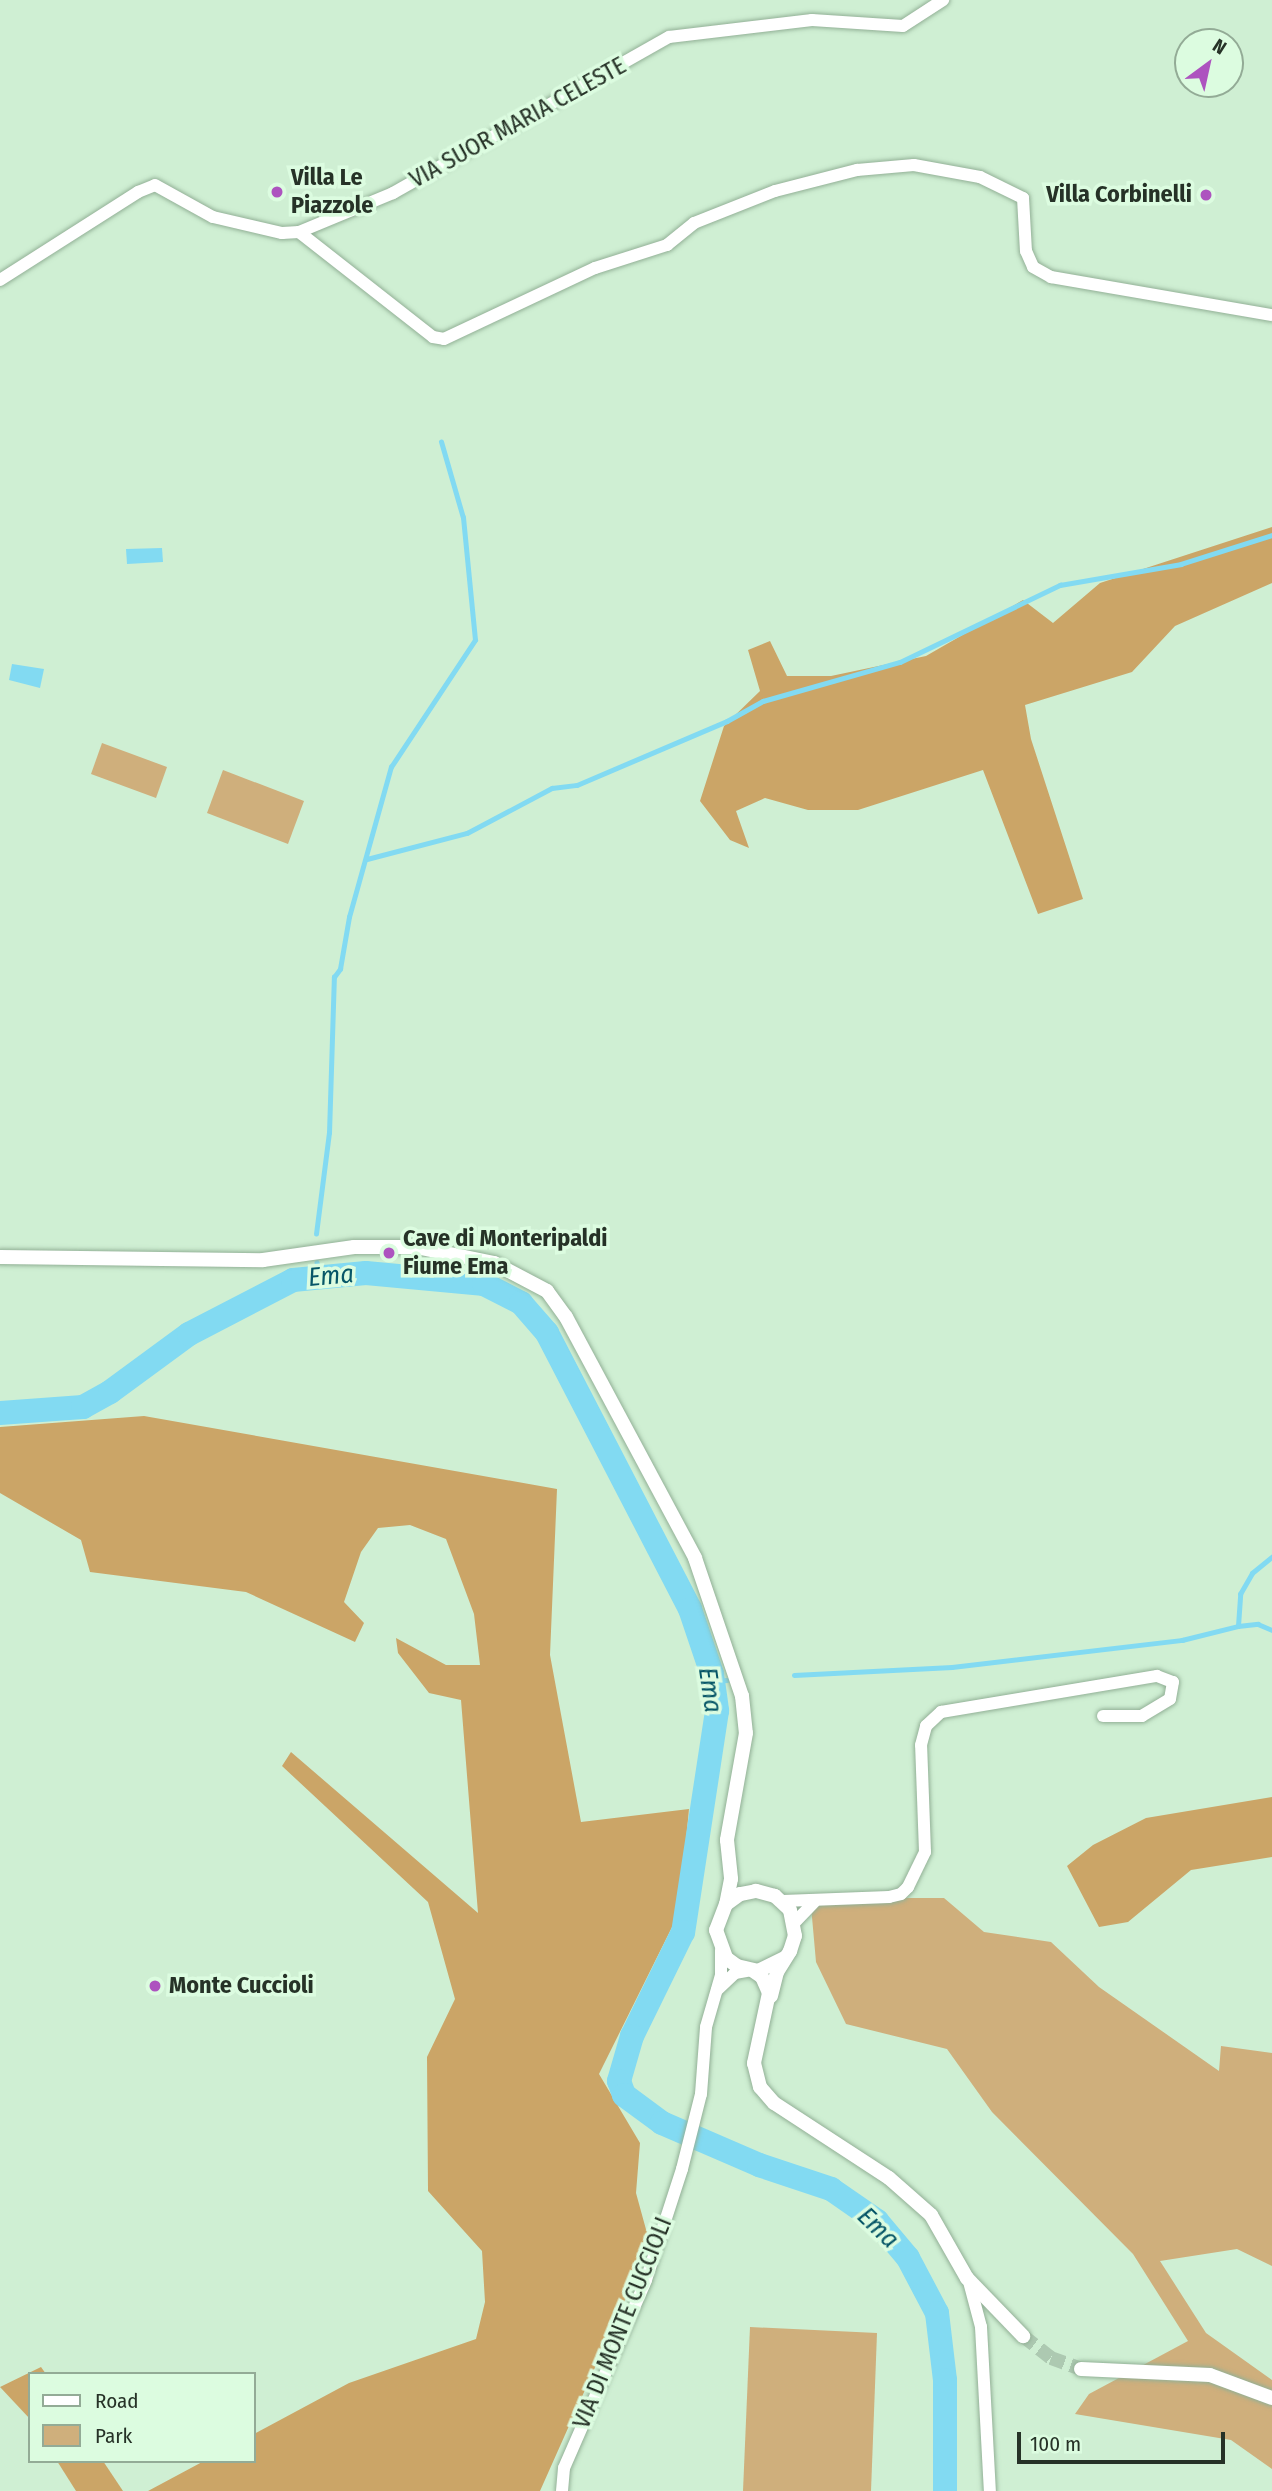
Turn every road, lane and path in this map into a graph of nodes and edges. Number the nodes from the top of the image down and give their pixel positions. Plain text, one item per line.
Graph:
1 (943, 0) edge
2 (299, 232) junction
3 (0, 280) edge
4 (1272, 315) edge
5 (0, 1257) edge
6 (1103, 1716) dead end
7 (730, 1866) junction
8 (747, 1892) junction
9 (783, 1901) junction
10 (814, 1902) junction
11 (726, 1904) junction
12 (795, 1922) junction
13 (721, 1950) junction
14 (785, 1958) junction
15 (752, 1970) junction
16 (717, 1990) junction
17 (768, 2010) junction
18 (967, 2278) junction
19 (1023, 2336) tunnel mouth
20 (1081, 2369) tunnel mouth
21 (1272, 2398) edge
22 (564, 2468) junction
23 (555, 2491) edge
24 (562, 2491) edge
25 (990, 2491) edge

1 - 2 street, VIA SUOR MARIA CELESTE
2 - 3 street, VIA SUOR MARIA CELESTE
2 - 4 street
5 - 7 street
6 - 10 street
7 - 8 street
7 - 11 street
8 - 9 street
8 - 11 street
9 - 10 street
9 - 12 street
10 - 12 street
11 - 13 street
12 - 14 street
13 - 15 street
13 - 16 street, VIA DI MONTE CUCCIOLI
14 - 15 street
14 - 17 street
15 - 16 street
15 - 17 street
16 - 22 street, VIA DI MONTE CUCCIOLI
17 - 18 street
18 - 19 street
18 - 25 street
20 - 21 street
22 - 23 street
22 - 24 street, VIA DI MONTE CUCCIOLI

